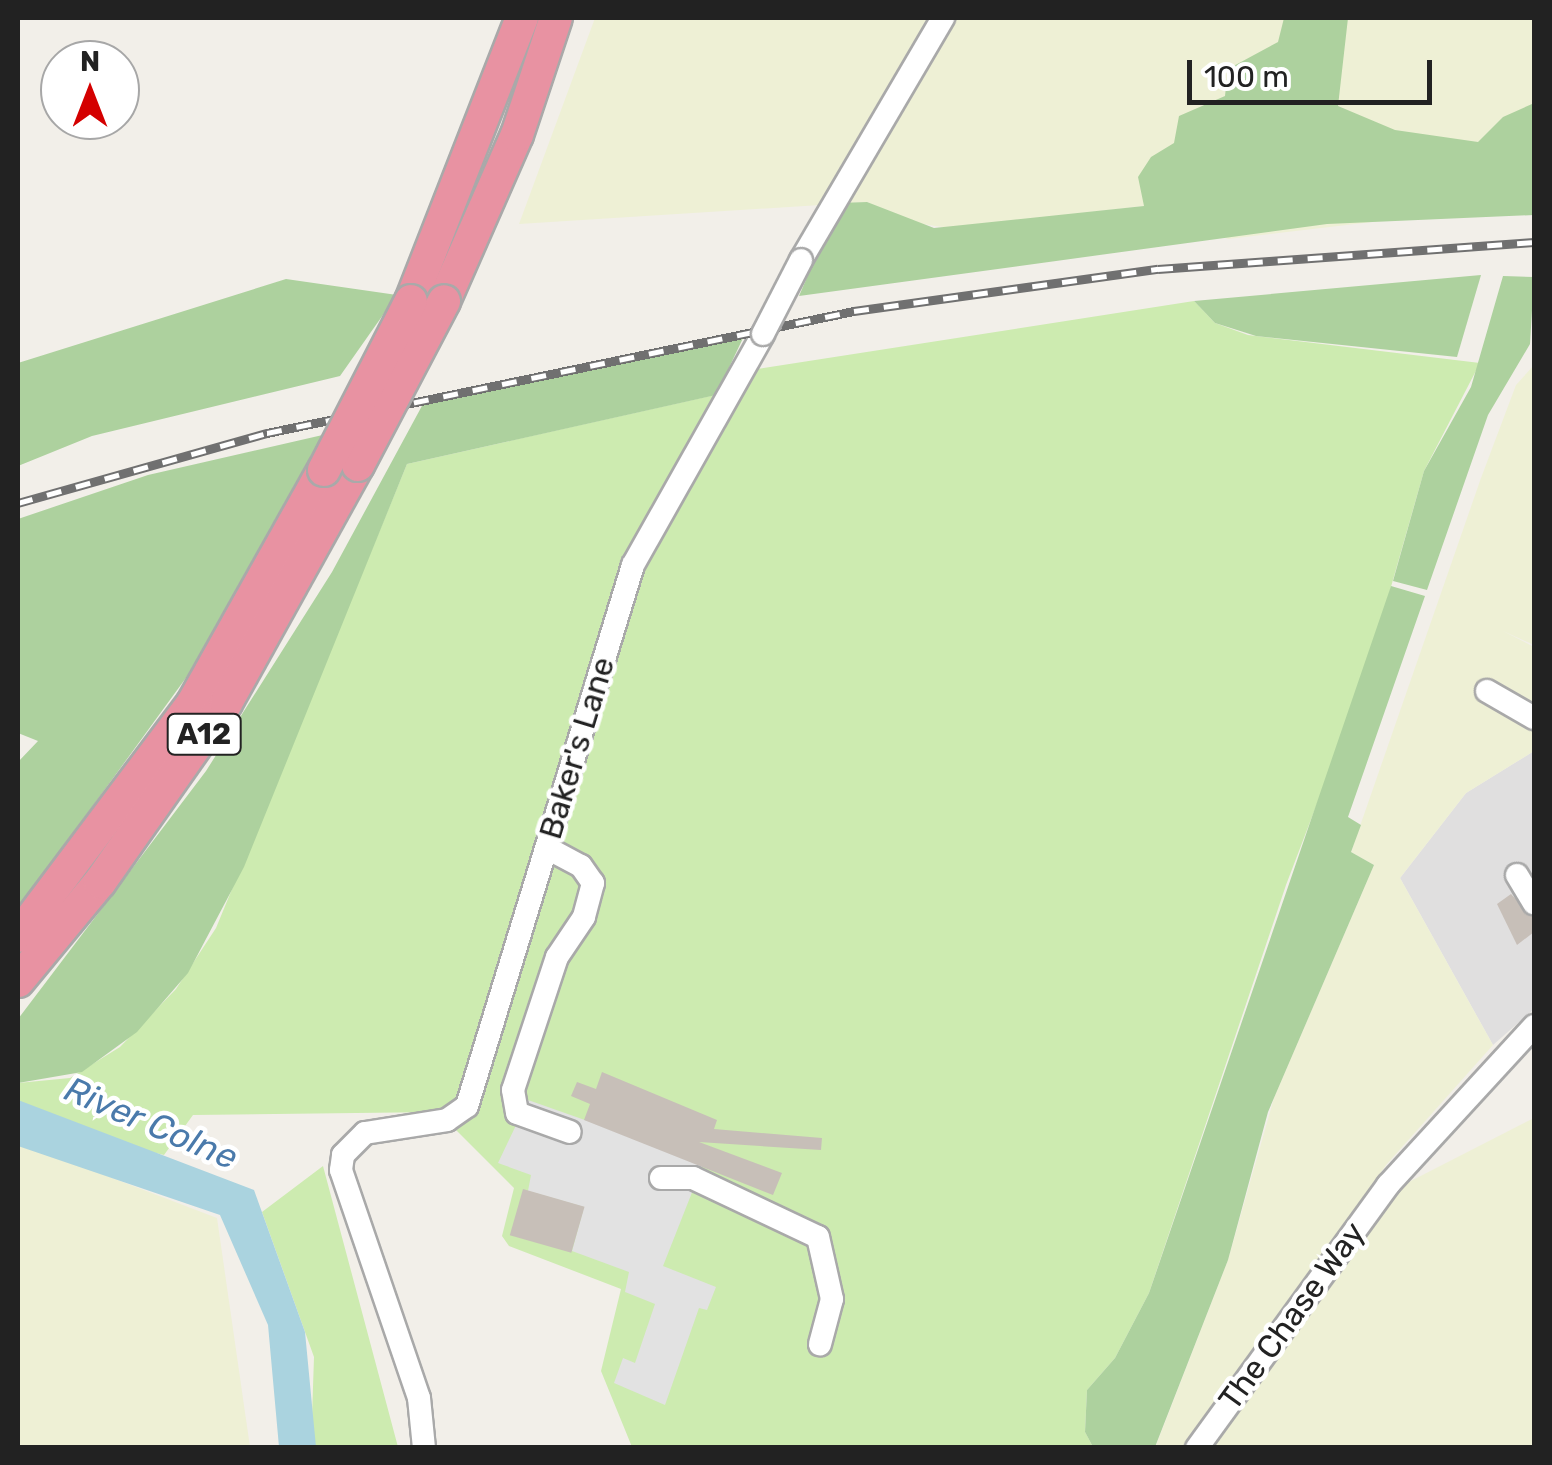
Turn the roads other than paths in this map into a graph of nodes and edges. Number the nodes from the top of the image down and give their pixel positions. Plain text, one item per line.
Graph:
1 (522, 18) edge
2 (556, 18) edge
3 (942, 18) edge
4 (1487, 691) dead end
5 (1534, 718) edge
6 (547, 848) junction
7 (1517, 875) dead end
8 (1534, 903) edge
9 (18, 936) edge
10 (18, 981) edge
11 (1534, 1026) edge
12 (570, 1132) dead end
13 (661, 1178) dead end
14 (820, 1344) dead end
15 (424, 1448) edge
16 (1197, 1448) edge

1 - 9 highway, A12, bridge
2 - 10 highway, A12, bridge
3 - 6 street, Baker's Lane, bridge
4 - 5 street
6 - 12 street
6 - 15 street, Baker's Lane
7 - 8 street
11 - 16 street, The Chase Way
13 - 14 street

